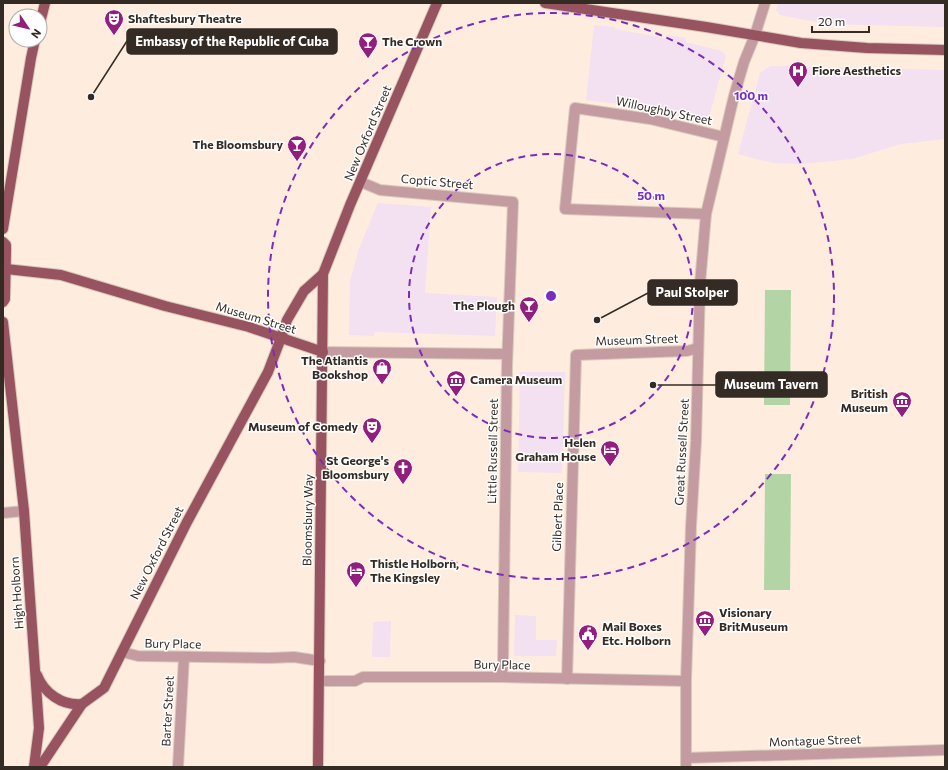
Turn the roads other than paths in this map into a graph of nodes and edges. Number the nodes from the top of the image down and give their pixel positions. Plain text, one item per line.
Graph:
1 (437, 3) edge
2 (545, 3) edge
3 (765, 3) edge
4 (586, 6) edge
5 (755, 35) junction
6 (34, 48) edge
7 (945, 50) edge
8 (724, 137) junction
9 (361, 182) junction
10 (513, 202) joint
11 (706, 214) junction
12 (3, 229) edge
13 (3, 242) edge
14 (4, 269) edge
15 (323, 274) junction
16 (3, 302) edge
17 (3, 322) edge
18 (282, 338) junction
19 (698, 348) junction
20 (323, 352) junction
21 (507, 354) junction
22 (576, 355) joint
23 (24, 511) junction
24 (3, 513) edge
25 (122, 652) junction
26 (184, 657) junction
27 (320, 661) junction
28 (35, 670) junction
29 (501, 677) junction
30 (566, 679) junction
31 (319, 681) junction
32 (686, 681) junction
33 (82, 704) junction
34 (945, 750) edge
35 (686, 762) edge
36 (34, 767) edge
37 (40, 767) edge
38 (178, 767) edge
39 (318, 767) edge

1 - 9 main road, New Oxford Street
2 - 4 main road
3 - 5 street, Great Russell Street
4 - 5 main road
5 - 7 main road
5 - 8 street, Great Russell Street
6 - 12 main road
8 - 11 street, Great Russell Street
8 - 11 street, Willoughby Street
9 - 10 street, Coptic Street
9 - 15 main road, New Oxford Street
10 - 21 street, Little Russell Street
11 - 19 street, Great Russell Street
13 - 14 main road
14 - 16 main road
14 - 18 main road, Museum Street
15 - 18 main road, New Oxford Street
15 - 20 main road, Bloomsbury Way
17 - 23 main road, High Holborn
18 - 20 main road, Museum Street
18 - 25 main road, New Oxford Street
19 - 22 street, Museum Street
19 - 32 street, Great Russell Street
20 - 21 street, Museum Street
20 - 27 main road, Bloomsbury Way
21 - 29 street, Little Russell Street
22 - 30 street, Gilbert Place
23 - 24 street
23 - 28 main road, High Holborn
25 - 26 street, Bury Place
25 - 33 main road, New Oxford Street
26 - 27 street, Bury Place
26 - 38 street, Barter Street
27 - 31 main road, Bloomsbury Way
28 - 33 main road
28 - 36 main road, High Holborn
29 - 30 street, Bury Place
29 - 31 street, Bury Place
30 - 32 street, Bury Place
31 - 39 main road, Bloomsbury Way
32 - 35 street, Great Russell Street
33 - 37 main road, New Oxford Street
34 - 35 street, Montague Street

